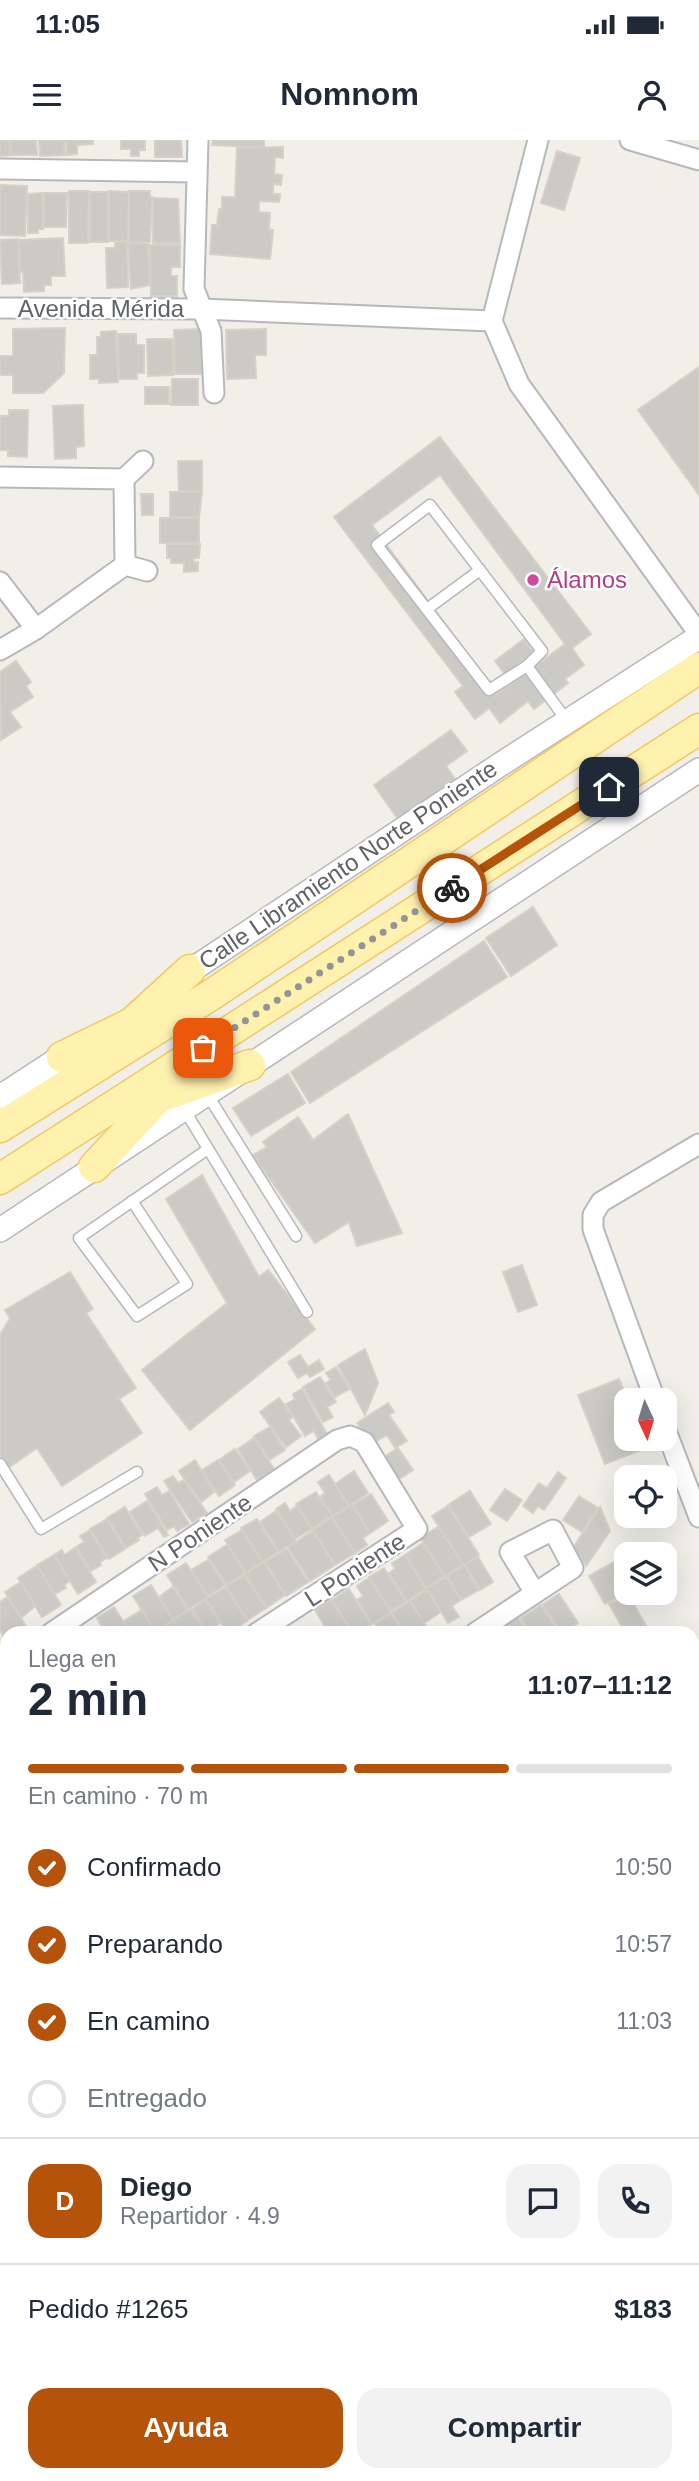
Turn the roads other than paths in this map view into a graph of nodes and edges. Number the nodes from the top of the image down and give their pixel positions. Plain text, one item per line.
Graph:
1 (198, 140) edge
2 (538, 140) edge
3 (630, 140) edge
4 (699, 160) edge
5 (0, 169) edge
6 (196, 172) junction
7 (0, 308) edge
8 (201, 309) junction
9 (492, 321) junction
10 (214, 393) dead end
11 (143, 461) dead end
12 (0, 477) edge
13 (124, 479) junction
14 (125, 565) junction
15 (480, 570) junction
16 (147, 571) dead end
17 (0, 582) edge
18 (426, 609) junction
19 (36, 629) junction
20 (694, 647) edge
21 (0, 650) edge
22 (527, 666) junction
23 (567, 721) junction
24 (699, 729) edge
25 (699, 770) edge
26 (190, 971) junction
27 (211, 995) junction
28 (132, 1023) junction
29 (203, 1048) junction
30 (250, 1065) junction
31 (71, 1068) junction
32 (206, 1094) junction
33 (0, 1097) edge
34 (170, 1103) junction
35 (88, 1123) junction
36 (0, 1127) edge
37 (699, 1144) edge
38 (208, 1149) junction
39 (94, 1167) joint
40 (0, 1179) edge
41 (132, 1201) junction
42 (0, 1230) edge
43 (296, 1236) dead end
44 (307, 1312) dead end
45 (651, 1388) edge
46 (674, 1451) edge
47 (0, 1464) edge
48 (137, 1472) dead end
49 (699, 1517) edge
50 (417, 1529) joint
51 (535, 1593) dead end
52 (61, 1626) edge
53 (268, 1626) edge
54 (486, 1626) edge

1 - 6 street
2 - 9 street
3 - 4 street
5 - 6 street
6 - 8 street
7 - 8 street, Avenida Mérida
8 - 9 street, Avenida Mérida
8 - 10 street
9 - 20 street
11 - 13 street
12 - 13 street
13 - 14 street
14 - 16 street
14 - 19 street
15 - 18 lane
15 - 18 lane
15 - 22 lane
17 - 19 street
18 - 22 lane
19 - 21 street
20 - 23 street, Calle Libramiento Norte Poniente
20 - 27 main road
22 - 23 lane
23 - 26 street, Calle Libramiento Norte Poniente
24 - 29 main road
25 - 30 street
26 - 28 main road
26 - 31 street, Calle Libramiento Norte Poniente
27 - 28 main road
27 - 31 main road
28 - 31 main road
29 - 34 main road
29 - 35 main road
30 - 32 street
30 - 34 main road
31 - 33 street, Calle Libramiento Norte Poniente
31 - 36 main road
32 - 34 street
32 - 43 lane
34 - 35 main road
34 - 38 lane
34 - 39 main road
35 - 40 main road
37 - 45 street
38 - 41 lane
38 - 44 lane
39 - 42 street
41 - 41 lane
46 - 49 street
47 - 48 lane
50 - 52 street, N Poniente
50 - 53 street, L Poniente
51 - 54 street

